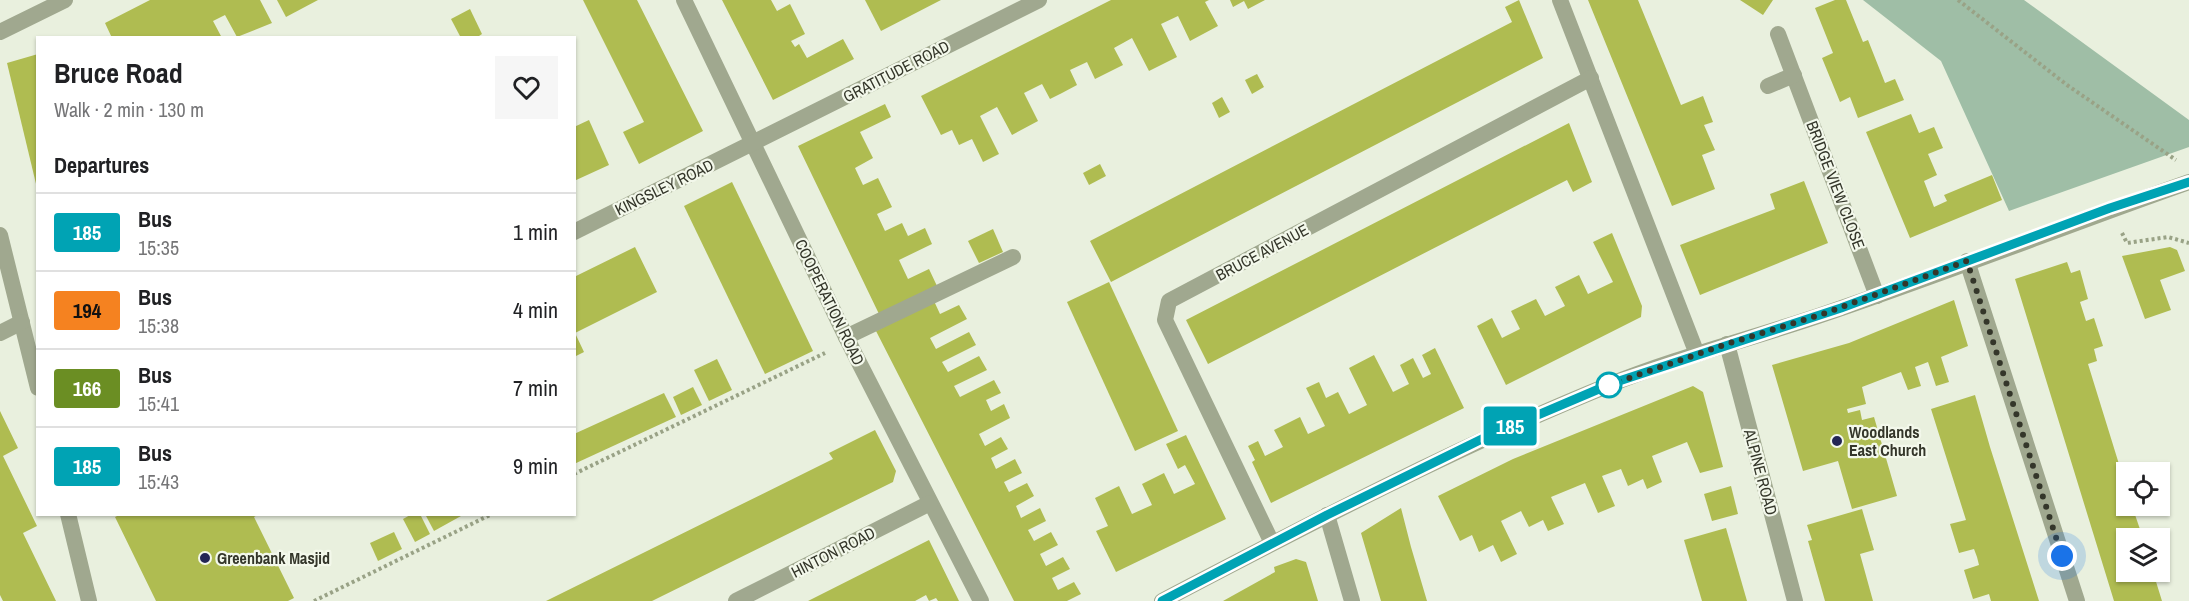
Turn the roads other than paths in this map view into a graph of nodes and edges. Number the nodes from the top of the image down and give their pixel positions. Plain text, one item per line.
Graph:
1 (65, 0) edge
2 (684, 0) edge
3 (1039, 0) edge
4 (1560, 0) edge
5 (0, 32) edge
6 (1778, 33) dead end
7 (1794, 75) junction
8 (1591, 78) junction
9 (1768, 86) dead end
10 (754, 142) junction
11 (2189, 182) edge
12 (576, 231) edge
13 (0, 235) edge
14 (1013, 258) dead end
15 (1967, 261) junction
16 (1877, 296) junction
17 (22, 322) junction
18 (0, 333) edge
19 (847, 339) junction
20 (1727, 344) junction
21 (1697, 354) junction
22 (36, 380) edge
23 (930, 503) junction
24 (1327, 515) junction
25 (68, 516) edge
26 (1272, 543) junction
27 (89, 601) edge
28 (736, 601) edge
29 (981, 601) edge
30 (1162, 601) edge
31 (1352, 601) edge
32 (1795, 601) edge
33 (2077, 601) edge

1 - 5 street
2 - 10 street, COOPERATION ROAD
3 - 10 street, GRATITUDE ROAD
4 - 8 street
6 - 7 street, BRIDGE VIEW CLOSE
7 - 9 street
7 - 16 street, BRIDGE VIEW CLOSE
8 - 21 street
8 - 26 street, BRUCE AVENUE
10 - 12 street, KINGSLEY ROAD
10 - 19 street, COOPERATION ROAD
11 - 15 street
13 - 17 street
14 - 19 street
15 - 16 street
15 - 33 street
16 - 20 street
17 - 18 street
17 - 22 street
19 - 23 street, COOPERATION ROAD
20 - 21 street
20 - 32 street, ALPINE ROAD
21 - 24 street
23 - 28 street, HINTON ROAD
23 - 29 street, COOPERATION ROAD
24 - 26 street
24 - 31 street
25 - 27 street
26 - 30 street

